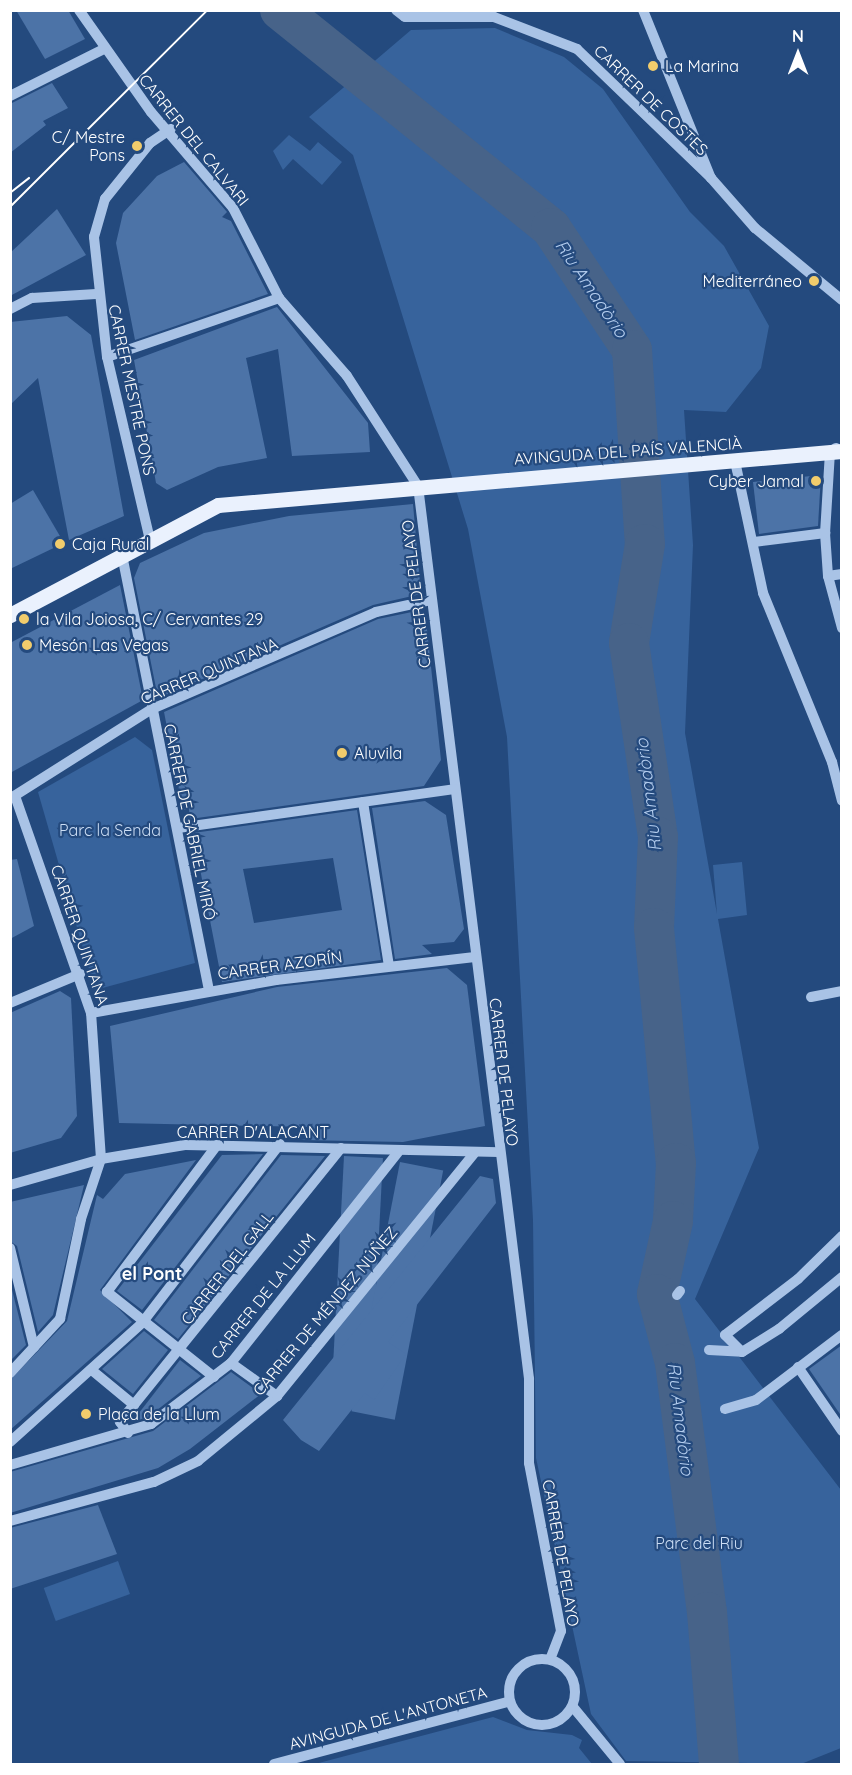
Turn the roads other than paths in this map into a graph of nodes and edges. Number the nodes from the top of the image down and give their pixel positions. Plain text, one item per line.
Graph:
1 (79, 10) edge
2 (396, 10) edge
3 (643, 10) edge
4 (105, 49) junction
5 (10, 96) edge
6 (171, 129) junction
7 (711, 178) junction
8 (96, 294) junction
9 (279, 298) junction
10 (842, 300) edge
11 (10, 309) edge
12 (107, 357) junction
13 (838, 450) edge
14 (730, 461) junction
15 (418, 486) junction
16 (825, 533) junction
17 (150, 540) junction
18 (754, 542) junction
19 (122, 555) junction
20 (842, 574) edge
21 (828, 576) junction
22 (431, 600) junction
23 (10, 615) edge
24 (842, 627) edge
25 (152, 709) junction
26 (454, 789) junction
27 (13, 797) edge
28 (842, 801) edge
29 (363, 802) junction
30 (178, 828) junction
31 (475, 957) junction
32 (389, 966) junction
33 (80, 974) junction
34 (209, 990) junction
35 (842, 991) edge
36 (812, 997) dead end
37 (10, 1003) edge
38 (91, 1013) junction
39 (280, 1144) junction
40 (217, 1145) junction
41 (341, 1148) junction
42 (398, 1152) junction
43 (499, 1152) junction
44 (474, 1154) junction
45 (101, 1159) junction
46 (10, 1185) edge
47 (842, 1236) edge
48 (10, 1248) edge
49 (842, 1277) edge
50 (142, 1323) junction
51 (842, 1335) edge
52 (34, 1347) junction
53 (709, 1350) dead end
54 (180, 1351) junction
55 (742, 1352) junction
56 (231, 1363) junction
57 (798, 1367) junction
58 (94, 1371) junction
59 (10, 1373) edge
60 (214, 1377) junction
61 (277, 1396) junction
62 (134, 1405) junction
63 (725, 1409) dead end
64 (838, 1417) edge
65 (842, 1431) edge
66 (128, 1433) junction
67 (10, 1442) edge
68 (10, 1465) edge
69 (10, 1521) edge
70 (550, 1659) junction
71 (510, 1701) junction
72 (573, 1707) junction
73 (274, 1764) edge
74 (620, 1764) edge

1 - 4 street, CARRER DEL CALVARI
2 - 7 street, CARRER DE COSTES
3 - 7 street
4 - 5 street
4 - 6 street, CARRER DEL CALVARI
6 - 8 street, CARRER MESTRE PONS
6 - 9 street, CARRER DEL CALVARI
7 - 10 street
8 - 11 street
8 - 12 street, CARRER MESTRE PONS
9 - 12 street
9 - 15 street, CARRER DEL CALVARI
12 - 17 street, CARRER MESTRE PONS
13 - 14 main road, AVINGUDA DEL PAÍS VALENCIÀ
13 - 16 street
14 - 15 main road, AVINGUDA DEL PAÍS VALENCIÀ
14 - 18 street
15 - 17 main road, AVINGUDA DEL PAÍS VALENCIÀ
15 - 22 street, CARRER DE PELAYO
16 - 18 street
16 - 21 street
17 - 19 main road, AVINGUDA DEL PAÍS VALENCIÀ
18 - 28 street
19 - 23 main road, AVINGUDA DEL PAÍS VALENCIÀ
19 - 25 street, CARRER DE GABRIEL MIRÓ
20 - 21 street
21 - 24 street
22 - 25 street, CARRER QUINTANA
22 - 26 street, CARRER DE PELAYO
25 - 27 street, CARRER QUINTANA
25 - 30 street, CARRER DE GABRIEL MIRÓ
26 - 29 street
26 - 31 street, CARRER DE PELAYO
27 - 33 street, CARRER QUINTANA
29 - 30 street
29 - 32 street
30 - 34 street, CARRER DE GABRIEL MIRÓ
31 - 32 street, CARRER AZORÍN
31 - 43 street, CARRER DE PELAYO
32 - 34 street, CARRER AZORÍN
33 - 37 street
33 - 38 street, CARRER QUINTANA
34 - 38 street, CARRER AZORÍN
35 - 36 street
38 - 45 street, CARRER QUINTANA
39 - 40 street, CARRER D'ALACANT
39 - 41 street, CARRER D'ALACANT
39 - 50 street
40 - 45 street, CARRER D'ALACANT
40 - 50 street
41 - 42 street, CARRER D'ALACANT
41 - 54 street, CARRER DEL GALL
42 - 44 street, CARRER D'ALACANT
42 - 56 street, CARRER DE LA LLUM
43 - 44 street, CARRER D'ALACANT
43 - 70 street, CARRER DE PELAYO
44 - 61 street, CARRER DE MÉNDEZ NÚÑEZ
45 - 46 street, CARRER D'ALACANT
45 - 52 street
47 - 55 street
48 - 52 street
49 - 55 street
50 - 54 street
50 - 58 street
51 - 57 street
52 - 59 street
53 - 55 street
54 - 60 street
54 - 62 street, CARRER DEL GALL
56 - 60 street, CARRER DE LA LLUM
56 - 61 street
57 - 63 street
57 - 64 street
58 - 62 street
58 - 67 street
60 - 66 street, CARRER DE LA LLUM
61 - 69 street, CARRER DE MÉNDEZ NÚÑEZ
62 - 66 street, CARRER DEL GALL
64 - 65 street
66 - 68 street, CARRER DE LA LLUM
70 - 71 street
70 - 72 street
71 - 72 street
71 - 73 street, AVINGUDA DE L'ANTONETA
72 - 74 street

